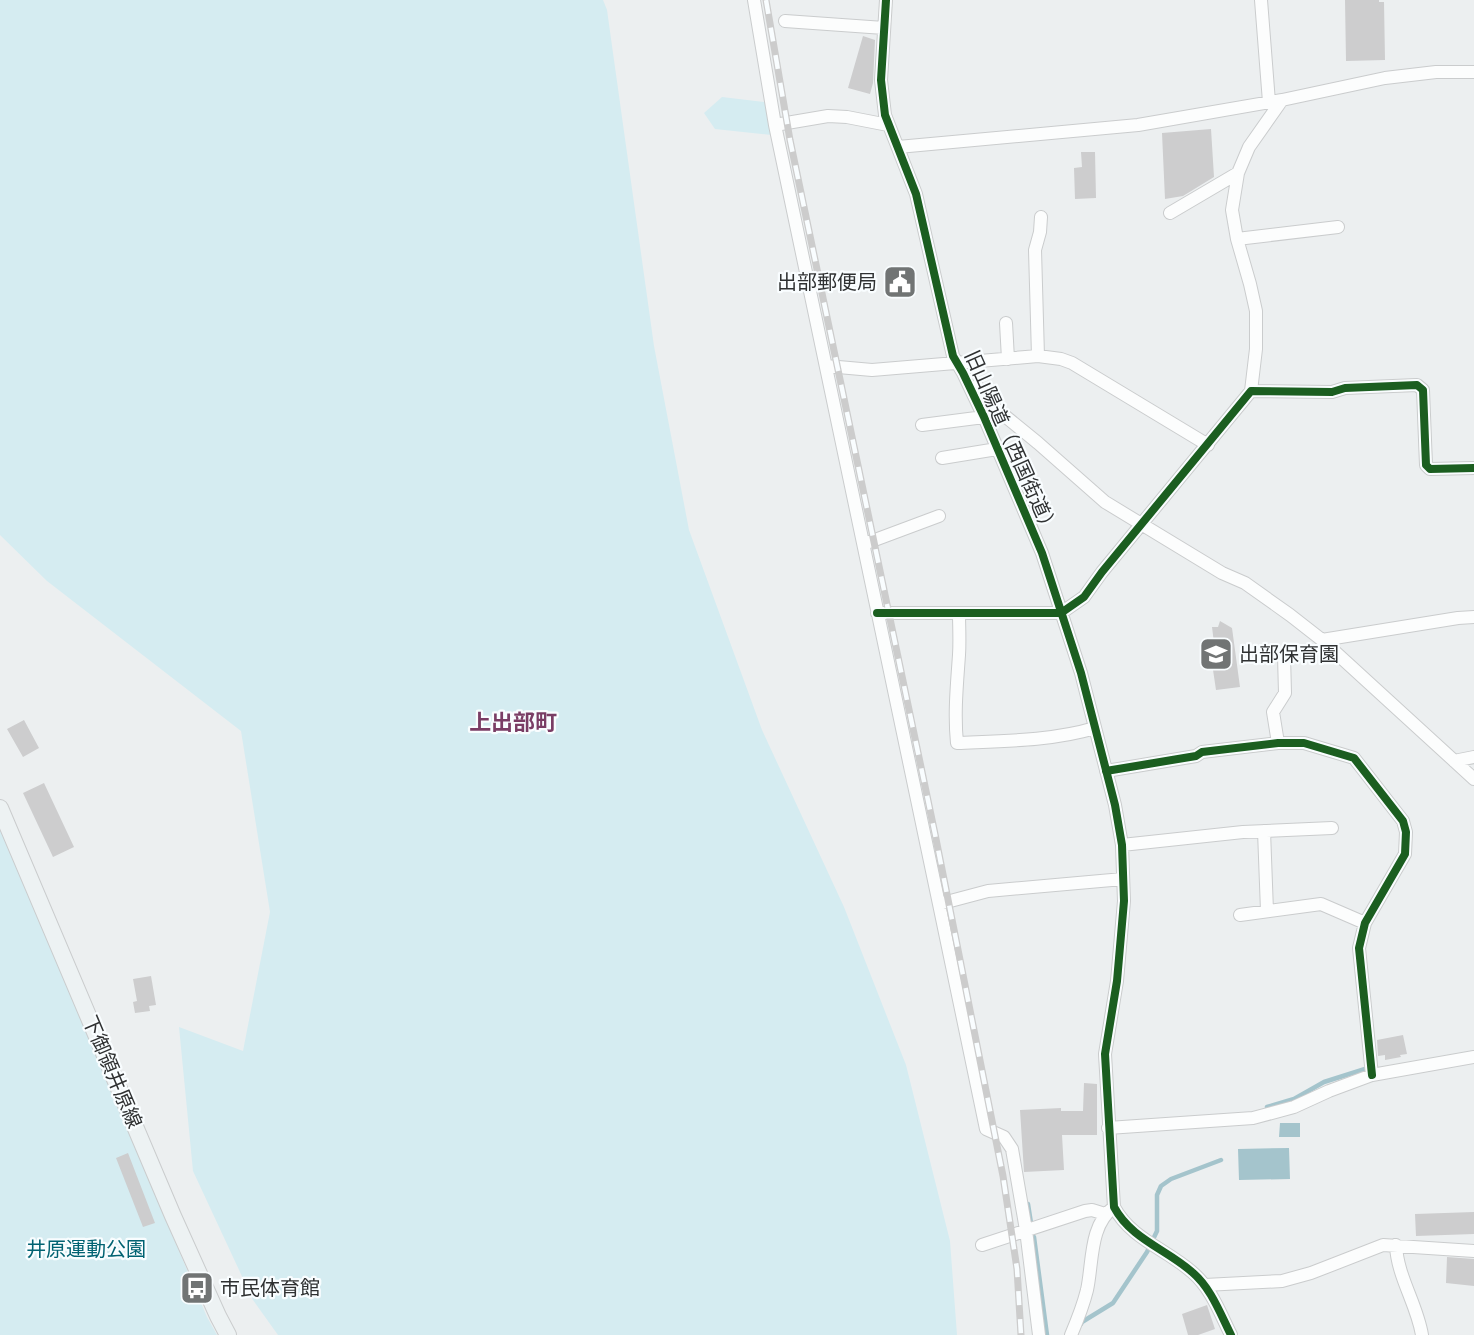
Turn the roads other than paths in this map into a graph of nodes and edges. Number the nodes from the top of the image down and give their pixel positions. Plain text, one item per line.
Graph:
1 (753, 0) edge
2 (886, 0) edge
3 (1261, 0) edge
4 (785, 21) dead end
5 (884, 28) junction
6 (1474, 72) edge
7 (1282, 100) junction
8 (1269, 102) junction
9 (776, 125) junction
10 (888, 125) junction
11 (898, 147) junction
12 (1238, 173) junction
13 (1170, 213) dead end
14 (1041, 217) dead end
15 (1338, 227) dead end
16 (1237, 239) junction
17 (1006, 323) dead end
18 (1038, 356) junction
19 (1008, 359) junction
20 (957, 364) junction
21 (827, 366) junction
22 (1251, 391) junction
23 (984, 417) junction
24 (922, 425) dead end
25 (1208, 445) junction
26 (998, 449) junction
27 (942, 458) dead end
28 (1474, 468) edge
29 (939, 516) dead end
30 (1142, 524) junction
31 (864, 544) junction
32 (877, 613) junction
33 (959, 613) junction
34 (1061, 613) junction
35 (1474, 617) edge
36 (1322, 640) junction
37 (1284, 656) dead end
38 (1095, 728) junction
39 (1278, 743) junction
40 (1474, 757) edge
41 (1454, 761) junction
42 (1106, 771) junction
43 (1474, 779) edge
44 (0, 808) edge
45 (1332, 828) dead end
46 (1264, 831) junction
47 (1122, 845) junction
48 (1124, 879) junction
49 (939, 904) junction
50 (1267, 911) junction
51 (1240, 915) dead end
52 (1365, 923) junction
53 (1474, 1057) edge
54 (1372, 1075) junction
55 (1108, 1128) junction
56 (1109, 1210) junction
57 (1026, 1230) junction
58 (982, 1245) dead end
59 (1396, 1245) junction
60 (1474, 1251) edge
61 (1205, 1285) junction
62 (228, 1335) edge
63 (1039, 1335) edge
64 (1071, 1335) edge
65 (1230, 1335) edge
66 (1422, 1335) edge

1 - 9 street
2 - 5 street, 旧山陽道（西国街道）
3 - 8 street
4 - 5 street
5 - 10 street, 旧山陽道（西国街道）
6 - 7 street
7 - 8 street
7 - 12 street
8 - 11 street
9 - 10 street
9 - 21 street
10 - 11 street, 旧山陽道（西国街道）
11 - 20 street, 旧山陽道（西国街道）
12 - 13 street
12 - 16 street
14 - 18 street
15 - 16 street
16 - 22 street
17 - 19 street
18 - 19 street
18 - 25 street
19 - 20 street
20 - 21 street
20 - 23 street, 旧山陽道（西国街道）
20 - 30 street
21 - 31 street
22 - 25 street
22 - 28 street
23 - 24 street
23 - 26 street, 旧山陽道（西国街道）
25 - 30 street
26 - 27 street
26 - 34 street, 旧山陽道（西国街道）
29 - 31 street
30 - 34 street
30 - 36 street
31 - 32 street
32 - 33 street
32 - 49 street
33 - 34 street
33 - 38 street
34 - 38 street, 旧山陽道（西国街道）
35 - 36 street
36 - 41 street
37 - 39 street
38 - 42 street, 旧山陽道（西国街道）
39 - 42 street
39 - 52 street
40 - 41 street
41 - 43 street
42 - 47 street, 旧山陽道（西国街道）
44 - 62 main road, 下御領井原線
45 - 46 street
46 - 47 street
46 - 50 street
47 - 48 street, 旧山陽道（西国街道）
48 - 49 street
48 - 55 street, 旧山陽道（西国街道）
49 - 57 street
50 - 51 street
50 - 52 street
52 - 54 street
53 - 54 street
54 - 55 street
55 - 56 street, 旧山陽道（西国街道）
56 - 57 street
56 - 61 street
56 - 64 street
57 - 58 street
57 - 63 street
59 - 60 street
59 - 61 street
59 - 66 street
61 - 65 street

